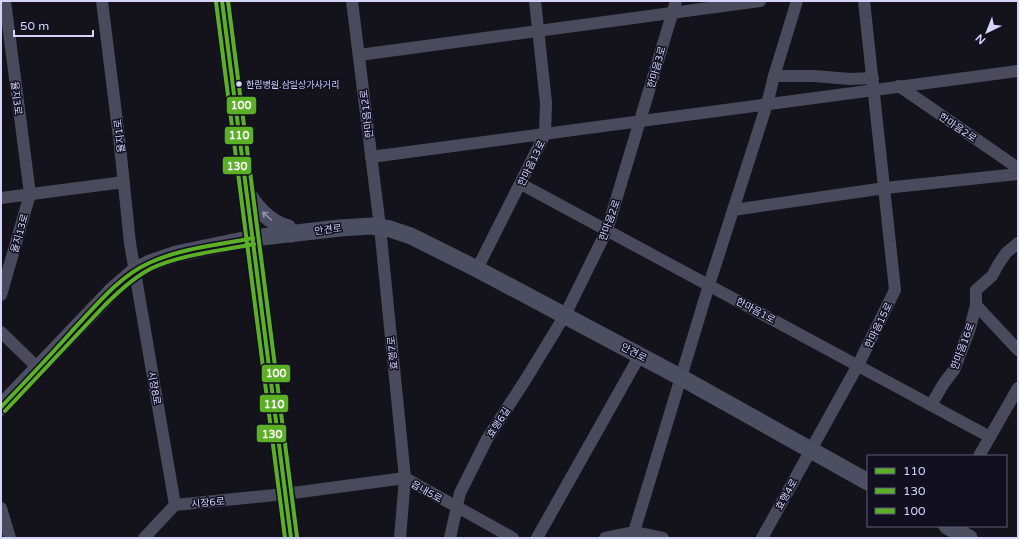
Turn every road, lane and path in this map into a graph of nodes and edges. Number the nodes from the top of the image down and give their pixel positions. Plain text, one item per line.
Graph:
1 (5, 1) edge
2 (102, 1) edge
3 (222, 1) edge
4 (352, 1) edge
5 (535, 1) edge
6 (760, 1) edge
7 (798, 1) edge
8 (864, 1) edge
9 (674, 7) edge
10 (538, 30) junction
11 (359, 54) junction
12 (1018, 71) edge
13 (774, 76) junction
14 (873, 84) junction
15 (899, 86) junction
16 (767, 104) junction
17 (640, 121) junction
18 (546, 134) junction
19 (371, 157) junction
20 (1018, 168) edge
21 (1018, 174) edge
22 (124, 182) junction
23 (521, 184) junction
24 (885, 188) junction
25 (247, 192) junction
26 (30, 194) junction
27 (1, 198) edge
28 (733, 210) junction
29 (380, 227) junction
30 (607, 230) junction
31 (291, 234) junction
32 (253, 238) junction
33 (1018, 242) edge
34 (477, 269) junction
35 (135, 271) junction
36 (709, 285) junction
37 (1, 295) edge
38 (976, 305) junction
39 (565, 315) junction
40 (1, 332) edge
41 (1018, 350) edge
42 (640, 355) junction
43 (858, 365) junction
44 (38, 368) junction
45 (682, 378) junction
46 (1018, 388) edge
47 (931, 405) junction
48 (1, 407) edge
49 (990, 437) junction
50 (810, 450) junction
51 (980, 455) edge
52 (405, 478) junction
53 (867, 481) edge
54 (285, 494) junction
55 (175, 505) junction
56 (458, 507) junction
57 (1, 508) edge
58 (949, 527) edge
59 (634, 532) junction
60 (10, 538) edge
61 (144, 538) edge
62 (291, 538) edge
63 (400, 538) edge
64 (450, 538) edge
65 (513, 538) edge
66 (537, 538) edge
67 (605, 538) edge
68 (663, 538) edge
69 (762, 538) edge
70 (969, 538) edge

1 - 26 street, 율지3로
2 - 22 street, 율지1로
3 - 25 main road
4 - 11 street, 한마음12로
5 - 10 street, 한마음13로
6 - 9 street
7 - 13 street
8 - 14 street, 한마음15로
9 - 10 street
9 - 17 street, 한마음3로
10 - 11 street
10 - 18 street, 한마음13로
11 - 19 street, 한마음12로
12 - 15 street
13 - 14 street
13 - 16 street
14 - 15 street
14 - 16 street
14 - 24 street, 한마음15로
15 - 20 street, 한마음2로
16 - 17 street
16 - 28 street
17 - 18 street
17 - 30 street, 한마음2로
18 - 19 street
18 - 23 street, 한마음13로
19 - 29 street, 한마음12로
21 - 24 street
22 - 26 street
22 - 35 street, 율지1로
23 - 30 street, 한마음1로
23 - 34 street, 한마음13로
24 - 28 street
24 - 43 street, 한마음15로
31 -> 25 main road
25 - 32 main road
26 - 27 street
26 - 37 street, 율지13로
28 - 36 street
29 - 31 main road, 안견로
29 - 34 main road, 안견로
29 - 52 street, 효행7로
30 - 36 street, 한마음1로
30 - 39 street, 한마음2로
31 - 32 main road, 안견로
32 - 35 main road, 안견로
32 - 54 main road
33 - 38 street, 한마음16로
34 - 39 main road, 안견로
35 - 44 main road, 안견로
35 - 55 street, 시장8로
36 - 43 street, 한마음1로
36 - 45 street
38 - 41 street, 한마음16로
38 - 47 street, 한마음16로
39 - 42 main road, 안견로
39 - 56 street, 효행6길
40 - 44 street
42 - 45 main road, 안견로
42 - 66 street
43 - 47 street, 한마음1로
43 - 50 street, 한마음15로
44 - 48 main road, 안견로
45 - 50 main road, 안견로
45 - 59 street
46 - 49 street
47 - 49 street, 한마음1로
49 - 51 street
50 - 53 main road, 안견로
50 - 69 street, 효행4로
52 - 54 street, 읍내5로
52 - 56 street, 읍내5로
52 - 63 street, 효행7로
54 - 55 street, 시장6로
54 - 62 main road
55 - 61 street
56 - 64 street, 효행6길
56 - 65 street, 읍내5로
57 - 60 street
58 - 70 main road
59 - 67 street
59 - 68 street

